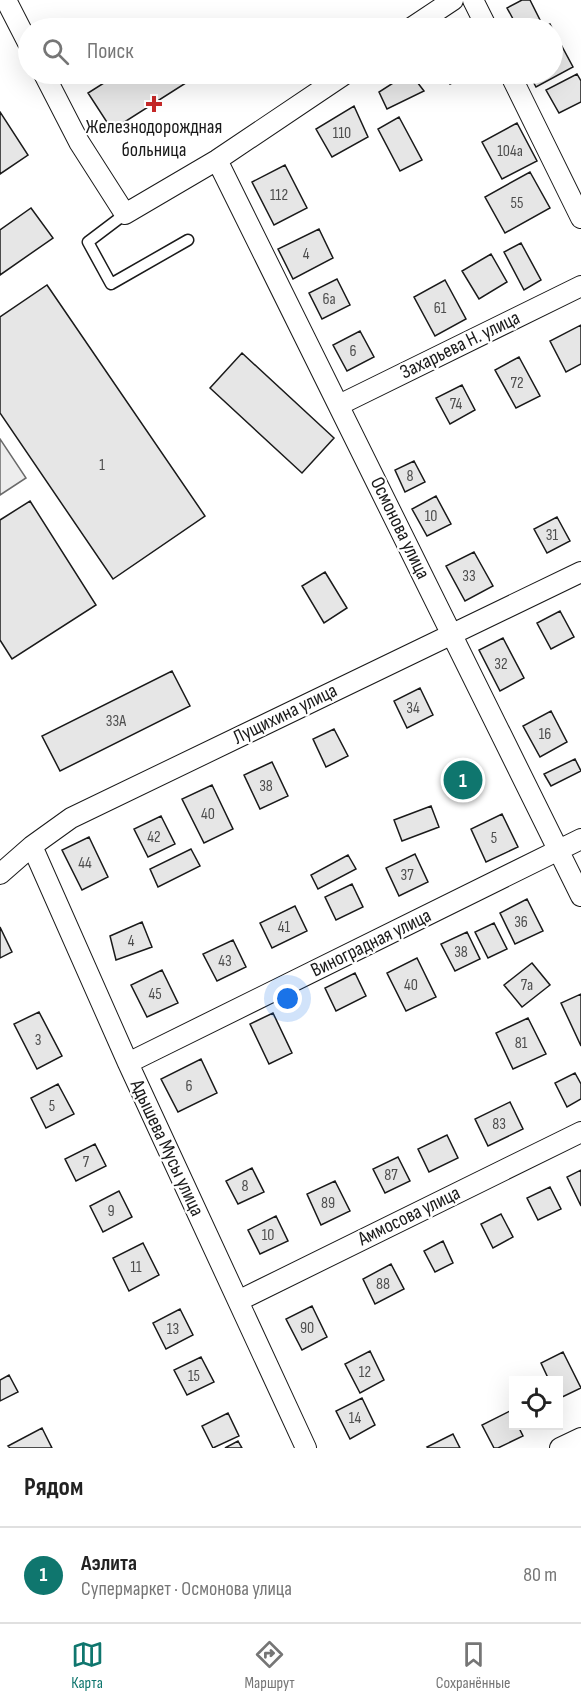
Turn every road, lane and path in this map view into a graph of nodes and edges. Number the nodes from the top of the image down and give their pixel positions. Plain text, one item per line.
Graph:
1 (6, 0) edge
2 (453, 0) edge
3 (473, 0) edge
4 (426, 18) edge
5 (482, 18) edge
6 (18, 23) edge
7 (49, 84) edge
8 (330, 84) edge
9 (515, 84) edge
10 (217, 160) junction
11 (125, 214) junction
12 (581, 218) edge
13 (188, 240) dead end
14 (581, 286) edge
15 (339, 405) junction
16 (581, 572) edge
17 (453, 633) junction
18 (581, 839) edge
19 (32, 846) junction
20 (559, 850) junction
21 (0, 874) edge
22 (581, 896) edge
23 (128, 1063) junction
24 (581, 1132) edge
25 (238, 1301) junction
26 (581, 1438) edge
27 (306, 1448) edge
28 (560, 1448) edge

1 - 6 street
2 - 4 street
3 - 5 street
7 - 11 street
8 - 10 street
9 - 12 street
10 - 11 street
10 - 15 street, Осмонова улица
11 - 13 lane
14 - 15 street, Захарьева Н. улица
15 - 17 street, Осмонова улица
16 - 17 street, Лущихина улица
17 - 19 street, Лущихина улица
17 - 20 street, Осмонова улица
18 - 20 street, Виноградная улица
19 - 21 street, Лущихина улица
19 - 23 street, Адышева Мусы улица
20 - 22 street, Осмонова улица
20 - 23 street, Виноградная улица
23 - 25 street, Адышева Мусы улица
24 - 25 street, Аммосова улица
25 - 27 street, Адышева Мусы улица
26 - 28 street

